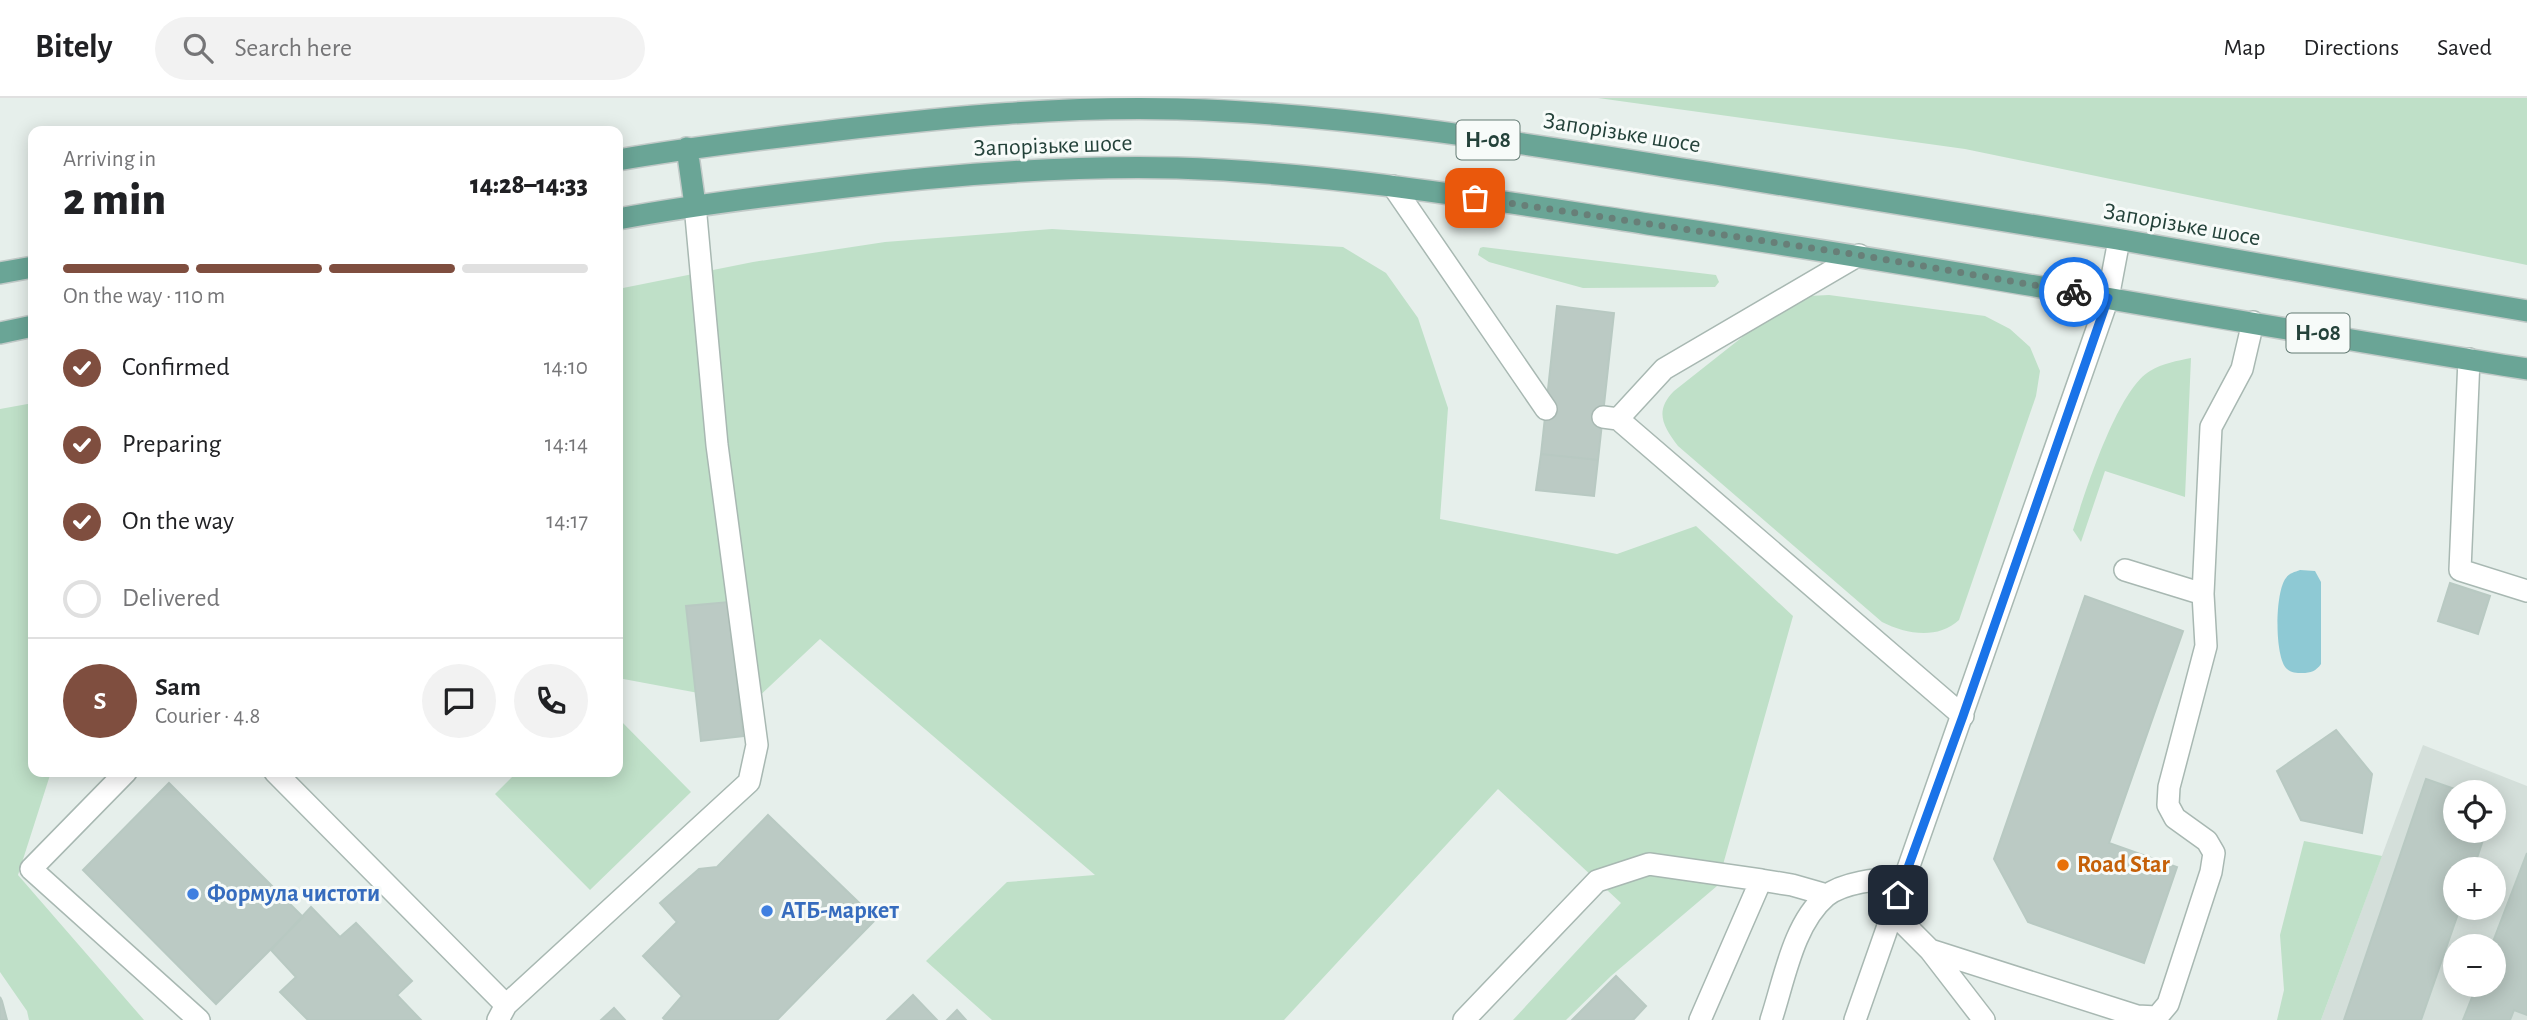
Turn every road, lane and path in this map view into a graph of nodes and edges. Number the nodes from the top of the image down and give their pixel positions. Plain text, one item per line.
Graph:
1 (687, 148) junction
2 (623, 159) edge
3 (1392, 186) junction
4 (695, 205) junction
5 (623, 218) edge
6 (2119, 240) junction
7 (1859, 255) junction
8 (28, 268) edge
9 (0, 273) edge
10 (2108, 298) junction
11 (2527, 311) edge
12 (2253, 322) junction
13 (28, 327) edge
14 (0, 333) edge
15 (2469, 359) junction
16 (2527, 369) edge
17 (1546, 409) dead end
18 (2125, 570) dead end
19 (2527, 591) edge
20 (2203, 594) junction
21 (1963, 716) junction
22 (121, 777) edge
23 (280, 777) edge
24 (1905, 877) junction
25 (1761, 880) junction
26 (1827, 895) junction
27 (1892, 912) junction
28 (1930, 950) junction
29 (502, 1012) edge
30 (199, 1020) edge
31 (1464, 1020) edge
32 (1700, 1020) edge
33 (1771, 1020) edge
34 (1855, 1020) edge
35 (1984, 1020) edge

1 - 2 main road, Запорізьке шосе / Н-08
1 - 4 main road
1 - 6 main road, Запорізьке шосе / Н-08
3 - 4 main road, Запорізьке шосе / Н-08
3 - 7 main road, Запорізьке шосе / Н-08
3 - 17 street
4 - 5 main road, Запорізьке шосе / Н-08
4 - 29 street
6 - 10 street
6 - 11 main road, Запорізьке шосе / Н-08
7 - 10 main road, Запорізьке шосе / Н-08
7 - 21 street
8 - 9 main road
10 - 12 main road, Запорізьке шосе / Н-08
10 - 21 street
12 - 15 main road, Запорізьке шосе / Н-08
12 - 20 street
13 - 14 main road
15 - 16 main road, Запорізьке шосе / Н-08
15 - 19 street
18 - 20 street
20 - 28 street
21 - 24 street
22 - 30 street
23 - 29 street
24 - 26 street
24 - 27 street
25 - 26 street
25 - 31 street
25 - 32 street
26 - 33 street
27 - 28 street
27 - 34 street
28 - 35 street

